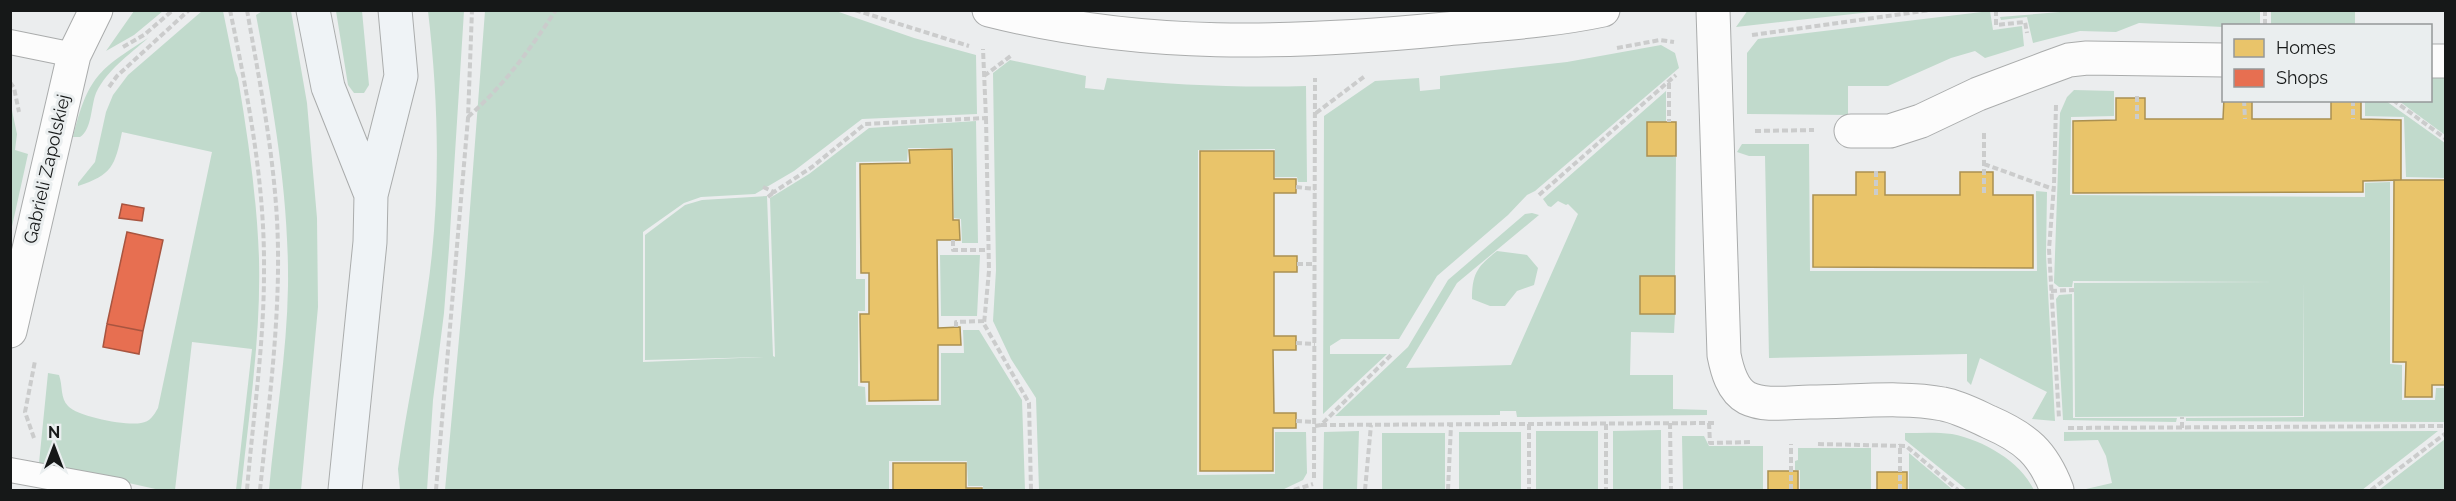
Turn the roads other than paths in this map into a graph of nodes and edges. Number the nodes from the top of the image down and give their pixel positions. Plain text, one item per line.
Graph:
1 (96, 10) edge
2 (313, 10) edge
3 (395, 10) edge
4 (989, 10) edge
5 (1603, 10) edge
6 (1713, 10) edge
7 (10, 42) edge
8 (74, 55) junction
9 (2222, 60) edge
10 (1851, 131) dead end
11 (371, 195) junction
12 (10, 331) edge
13 (10, 470) edge
14 (119, 490) edge
15 (345, 490) edge
16 (2056, 490) edge

1 - 8 street, Gabrieli Zapolskiej
2 - 11 street
3 - 11 street
4 - 5 street
6 - 16 street
7 - 8 lane
8 - 12 street, Gabrieli Zapolskiej
9 - 10 street
11 - 15 street
13 - 14 lane

